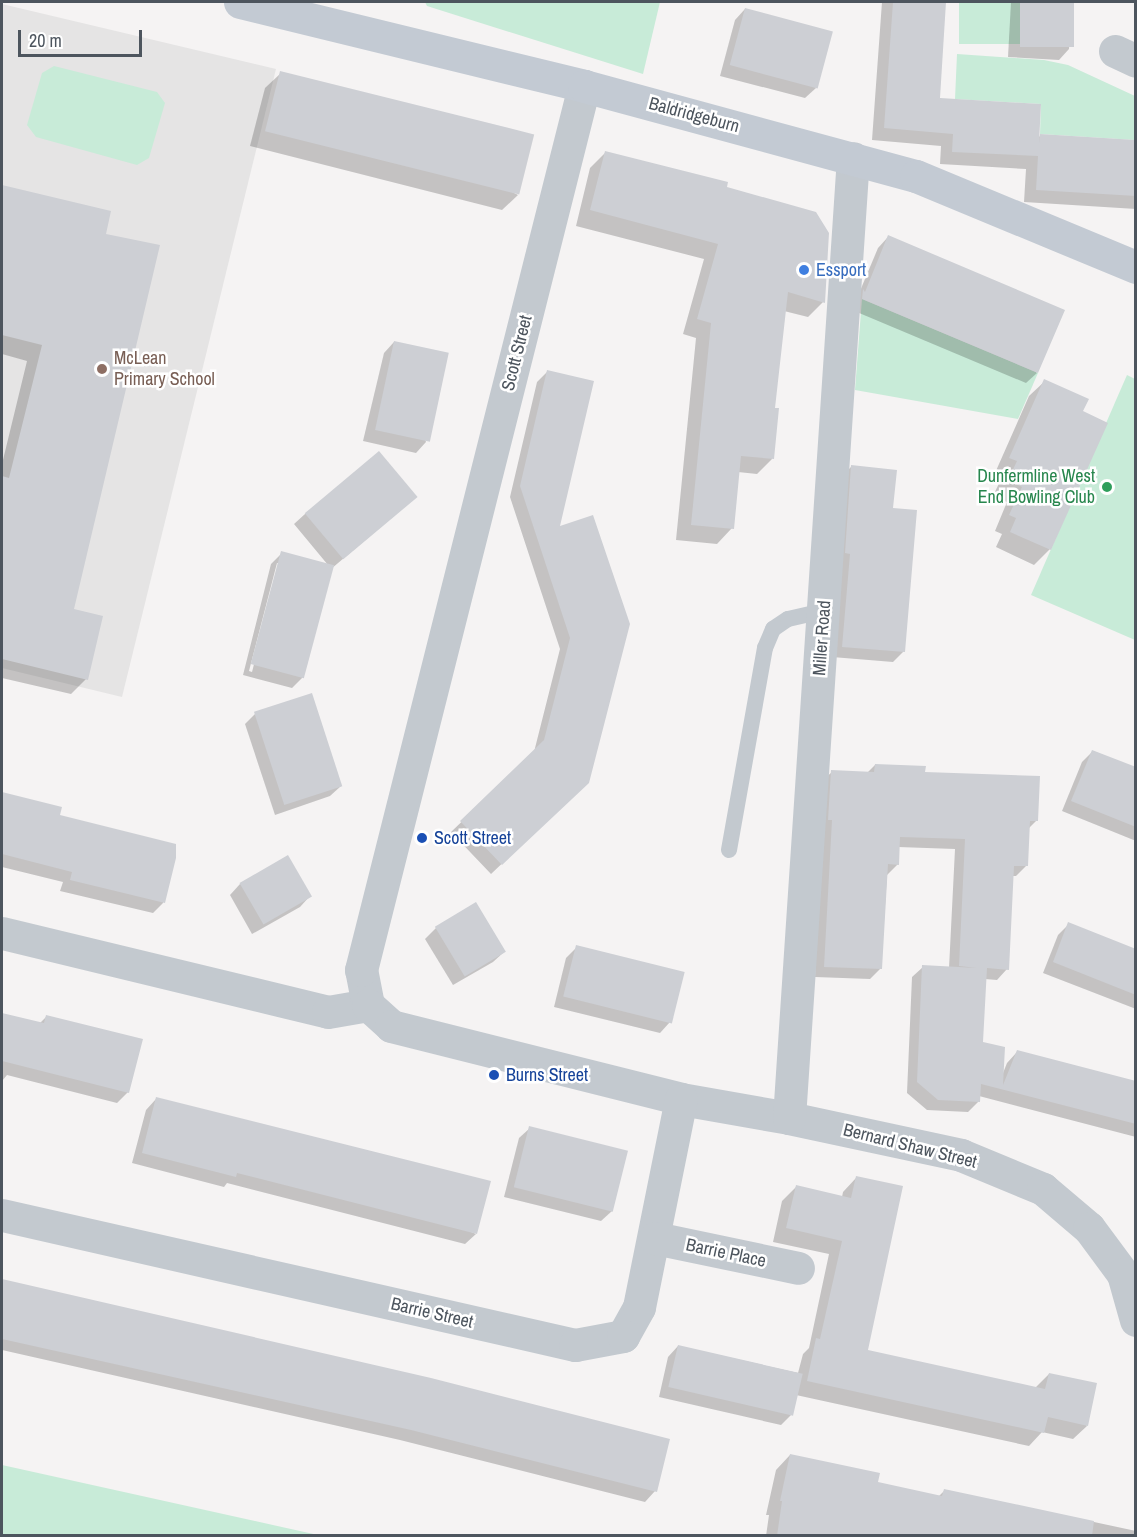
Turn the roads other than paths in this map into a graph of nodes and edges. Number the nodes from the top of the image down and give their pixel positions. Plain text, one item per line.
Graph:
1 (240, 2) edge
2 (584, 86) junction
3 (853, 158) junction
4 (1136, 267) edge
5 (824, 611) junction
6 (729, 850) dead end
7 (2, 933) edge
8 (368, 1005) junction
9 (681, 1099) junction
10 (789, 1118) junction
11 (2, 1215) edge
12 (655, 1238) junction
13 (798, 1268) dead end
14 (1129, 1272) edge
15 (1136, 1320) edge

1 - 2 main road, Baldridgeburn
2 - 3 main road, Baldridgeburn
2 - 8 street, Scott Street
3 - 4 main road, Baldridgeburn
3 - 5 street, Miller Road
5 - 6 lane
5 - 10 street, Miller Road
7 - 8 street
8 - 9 street
9 - 10 street, Bernard Shaw Street
9 - 12 street, Barrie Street
10 - 14 street, Bernard Shaw Street
11 - 12 street, Barrie Street
12 - 13 street, Barrie Place
14 - 15 street, Bernard Shaw Street

